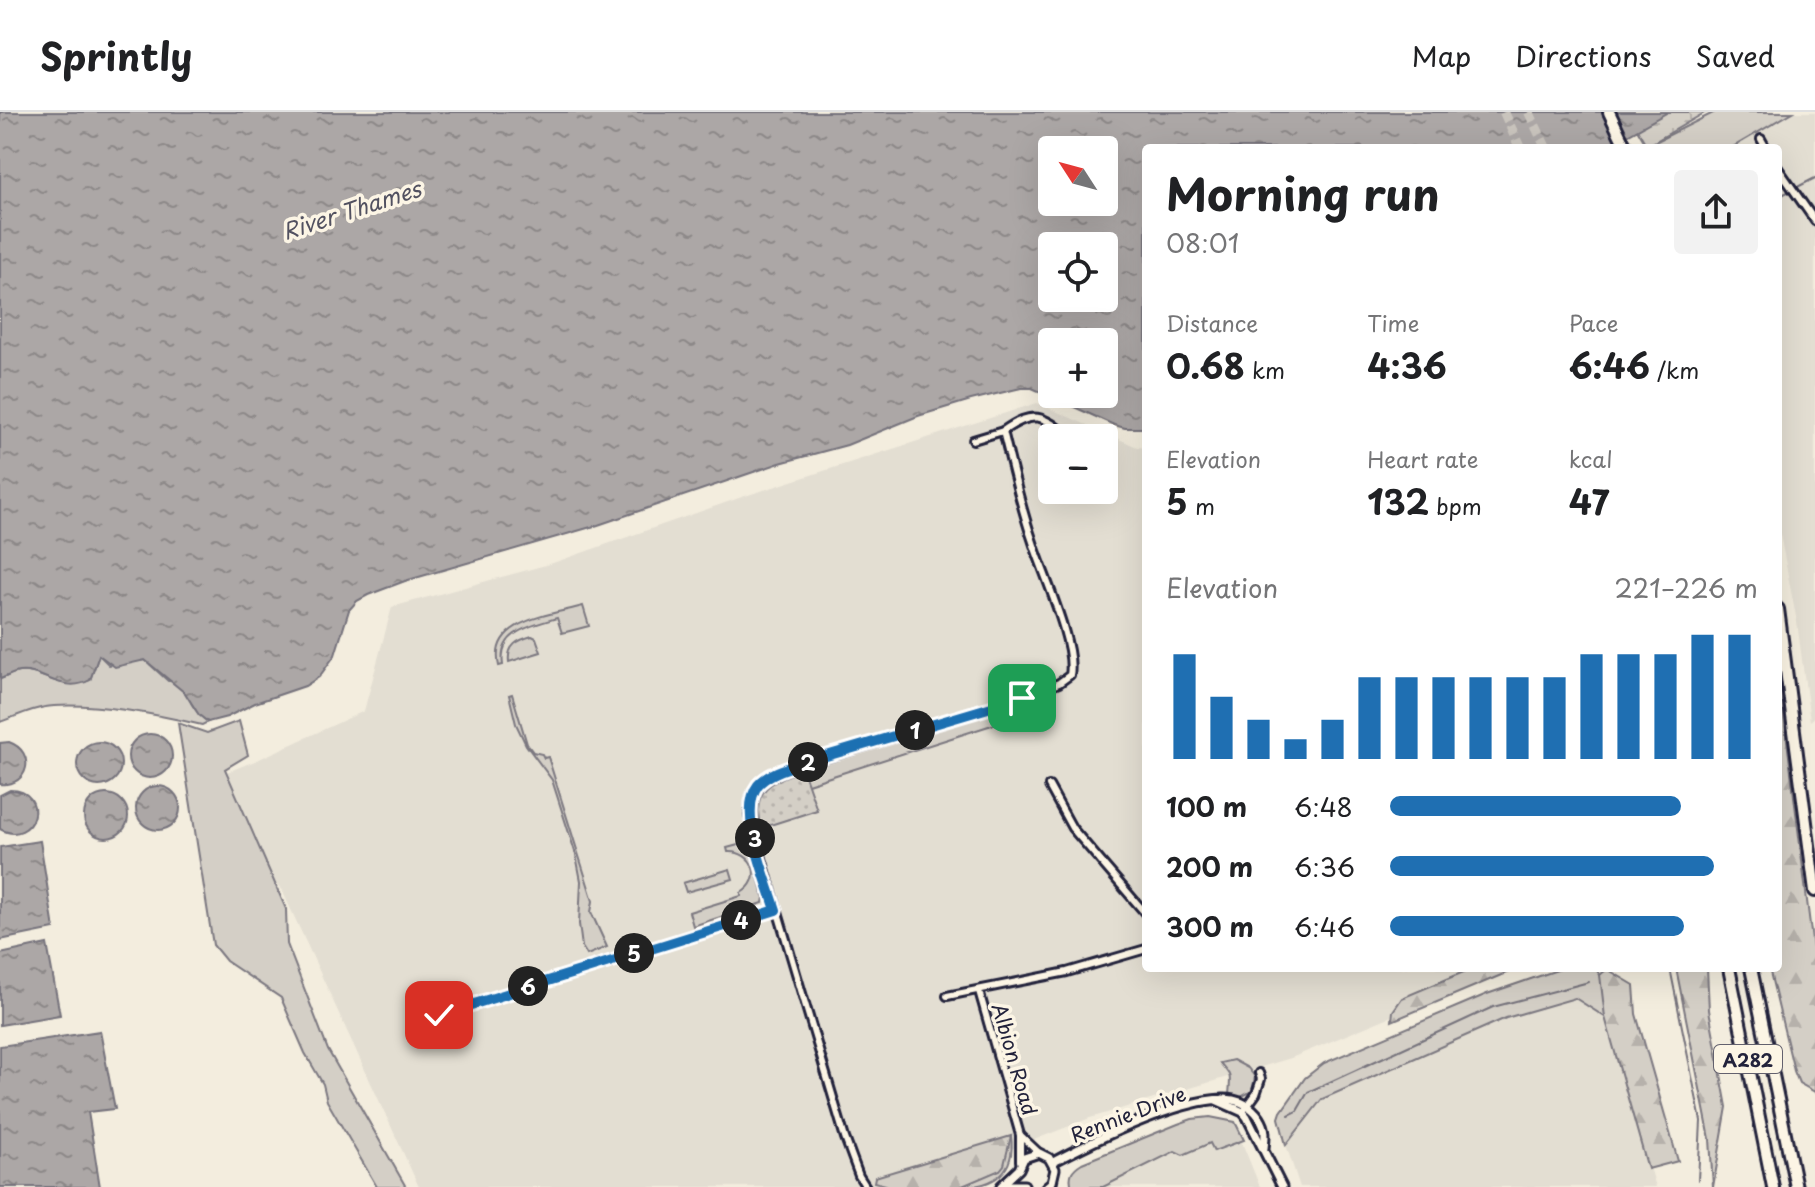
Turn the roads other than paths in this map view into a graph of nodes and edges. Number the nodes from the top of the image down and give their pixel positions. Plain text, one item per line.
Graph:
1 (1609, 112) edge
2 (1761, 139) dead end
3 (1624, 144) edge
4 (1764, 144) edge
5 (1782, 174) edge
6 (1815, 221) edge
7 (1052, 424) edge
8 (1003, 431) junction
9 (973, 440) dead end
10 (1782, 639) edge
11 (1049, 786) dead end
12 (1815, 891) edge
13 (1142, 909) edge
14 (776, 910) junction
15 (1142, 950) edge
16 (1730, 972) edge
17 (1752, 972) edge
18 (979, 991) junction
19 (947, 996) dead end
20 (439, 1015) dead end
21 (1259, 1073) dead end
22 (1245, 1109) junction
23 (1020, 1135) junction
24 (1039, 1153) junction
25 (1053, 1162) junction
26 (1019, 1166) junction
27 (1000, 1186) edge
28 (1026, 1186) edge
29 (866, 1187) edge
30 (1046, 1187) edge
31 (1282, 1187) edge
32 (1773, 1187) edge
33 (1796, 1187) edge

1 - 3 highway
2 - 4 street
5 - 6 street
7 - 8 street
8 - 9 street
8 - 14 street
10 - 12 highway
11 - 13 street
14 - 20 street
14 - 29 street
15 - 18 street
16 - 32 highway, A282
17 - 33 highway, A282
18 - 19 street
18 - 23 street, Albion Road
21 - 22 street
22 - 25 street, Rennie Drive
22 - 31 street
23 - 24 street, Albion Road
23 - 26 street, Albion Road
24 - 25 street, Rennie Drive
24 - 26 street
25 - 30 street, Rennie Drive
26 - 27 street
26 - 28 street
27 - 28 street

